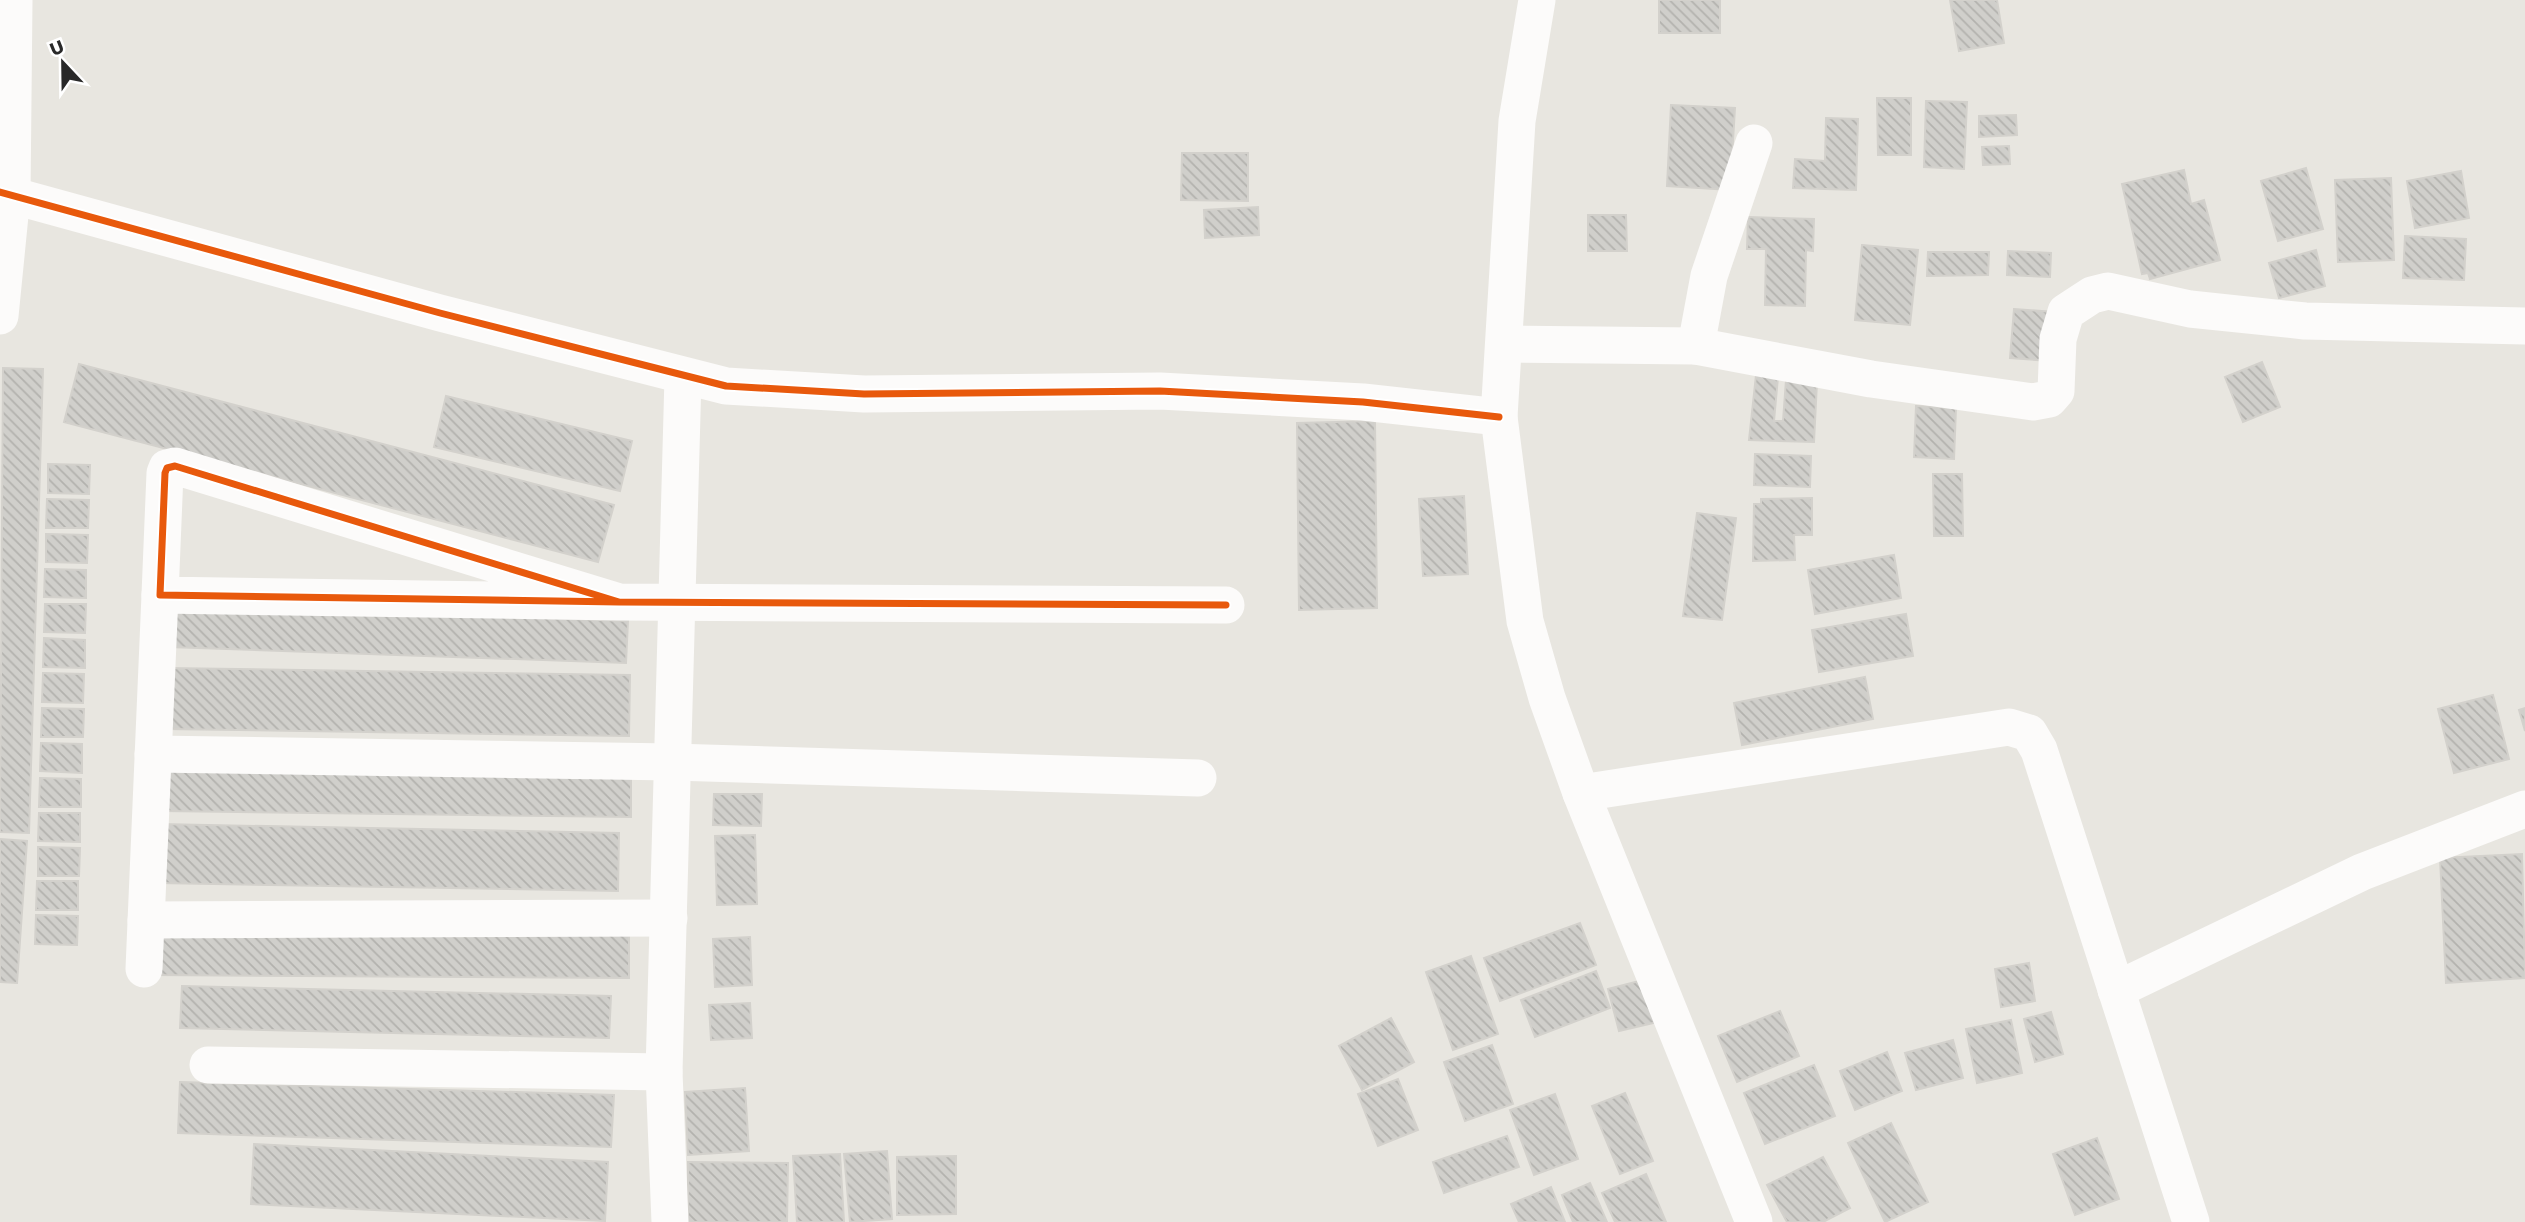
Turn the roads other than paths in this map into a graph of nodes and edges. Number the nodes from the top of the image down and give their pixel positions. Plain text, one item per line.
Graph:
1 (14, 0) edge
2 (1537, 0) edge
3 (1754, 143) dead end
4 (6, 194) edge
5 (0, 316) edge
6 (2525, 326) edge
7 (1504, 344) junction
8 (1696, 346) junction
9 (683, 377) junction
10 (1499, 417) junction
11 (160, 595) junction
12 (619, 602) junction
13 (677, 602) junction
14 (1226, 605) dead end
15 (153, 754) junction
16 (673, 762) junction
17 (1198, 778) dead end
18 (1581, 793) junction
19 (2525, 809) edge
20 (668, 918) junction
21 (146, 920) junction
22 (144, 969) dead end
23 (2116, 990) junction
24 (208, 1065) dead end
25 (664, 1072) junction
26 (1742, 1219) edge
27 (670, 1222) edge
28 (2191, 1222) edge

1 - 4 street
2 - 7 street
3 - 8 street
4 - 5 street
4 - 9 street
6 - 8 street
7 - 8 street
7 - 10 street
9 - 10 street
9 - 13 street
10 - 18 street
11 - 12 street
11 - 12 street
11 - 15 street
12 - 13 street
13 - 14 street
13 - 16 street
15 - 16 street
15 - 21 street
16 - 17 street
16 - 20 street
18 - 23 street
18 - 26 street
19 - 23 street
20 - 21 street
20 - 25 street
21 - 22 street
23 - 28 street
24 - 25 street
25 - 27 street

